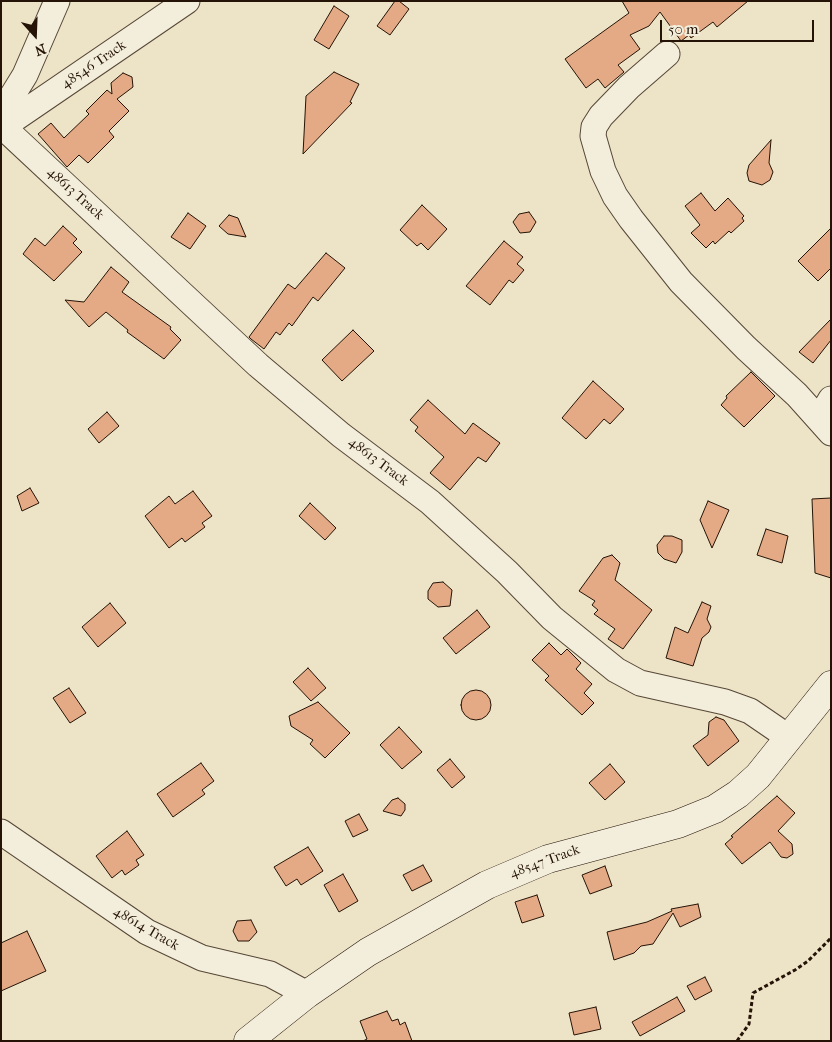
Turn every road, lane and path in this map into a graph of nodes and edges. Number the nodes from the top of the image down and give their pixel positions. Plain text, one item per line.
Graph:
1 (57, 1) edge
2 (187, 1) edge
3 (667, 54) dead end
4 (6, 115) edge
5 (827, 417) edge
6 (831, 685) edge
7 (788, 737) junction
8 (1, 832) edge
9 (831, 938) edge
10 (306, 994) junction
11 (248, 1041) edge
12 (737, 1041) edge

1 - 4 street
2 - 4 street, 48546 Track
3 - 5 street
4 - 7 street, 48613 Track
6 - 7 street, 48547 Track
7 - 10 street, 48547 Track
8 - 10 street, 48614 Track
9 - 12 path
10 - 11 street, 48547 Track

